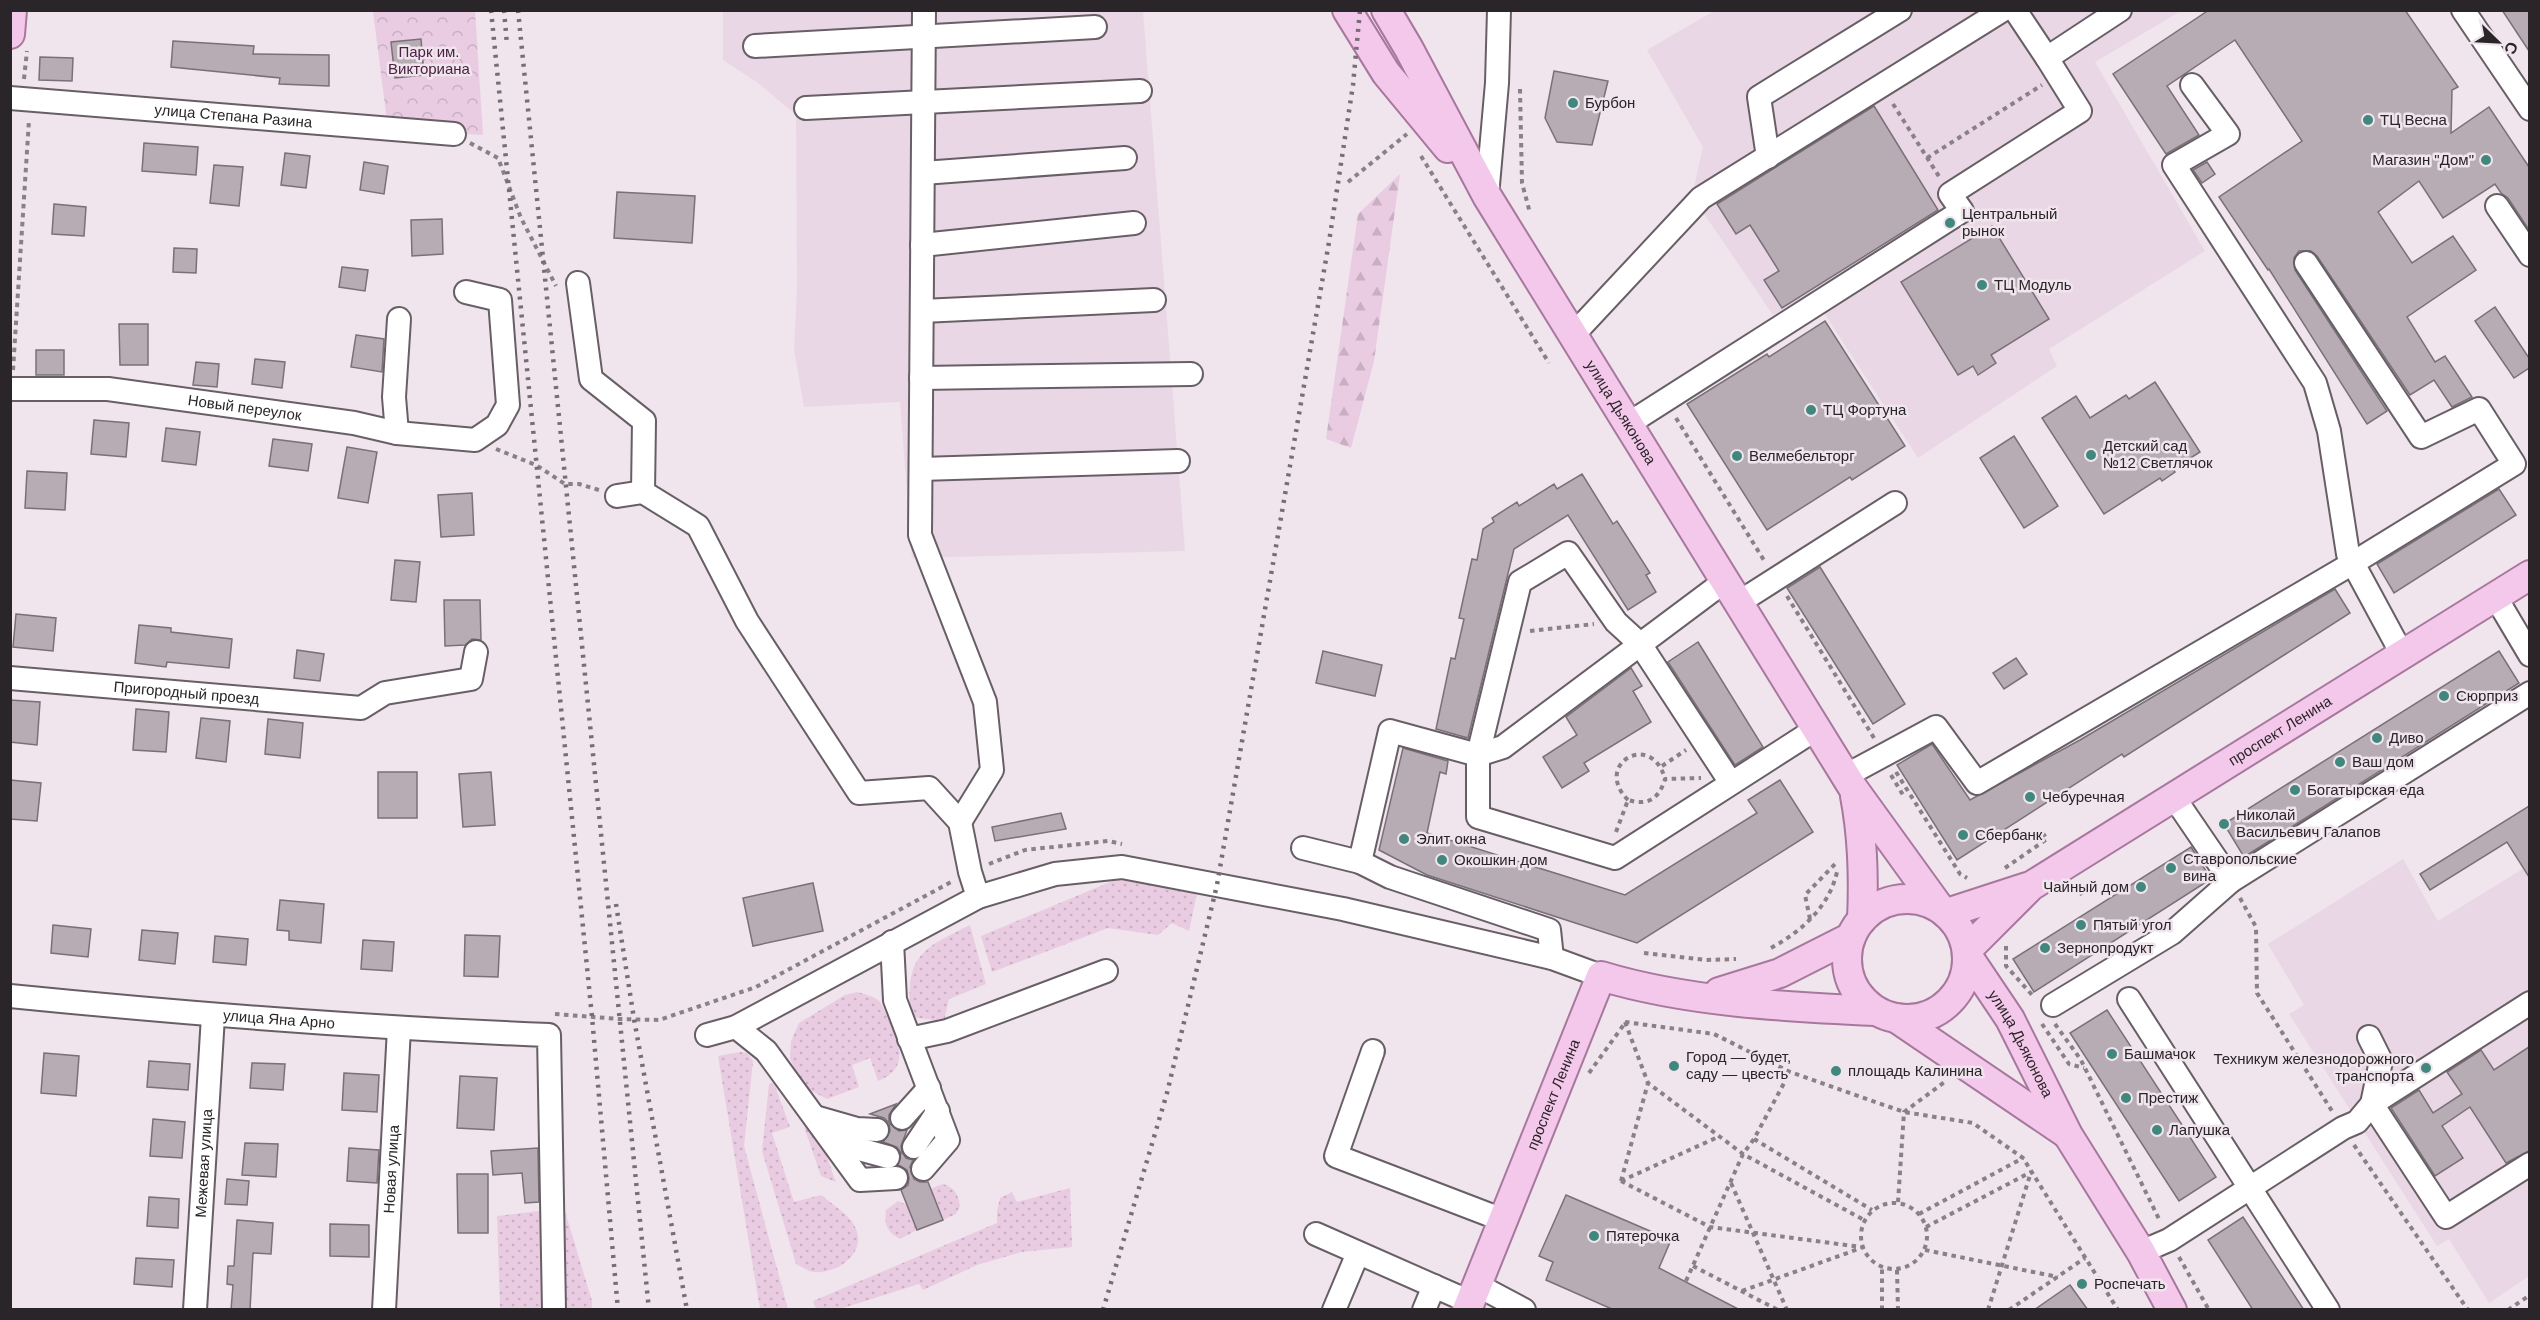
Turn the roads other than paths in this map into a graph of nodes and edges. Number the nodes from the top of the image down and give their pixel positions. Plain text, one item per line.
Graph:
1 (12, 10) edge
2 (924, 10) edge
3 (1347, 10) edge
4 (1386, 10) edge
5 (1499, 10) edge
6 (1900, 10) edge
7 (2003, 10) edge
8 (2015, 10) edge
9 (2120, 10) edge
10 (2463, 10) edge
11 (1095, 27) dead end
12 (20, 37) edge
13 (923, 38) junction
14 (755, 46) dead end
15 (2052, 67) junction
16 (2192, 85) dead end
17 (1140, 91) dead end
18 (16, 98) edge
19 (923, 102) junction
20 (806, 108) dead end
21 (2529, 109) edge
22 (454, 134) road end
23 (1768, 157) junction
24 (1125, 158) dead end
25 (923, 173) junction
26 (1487, 196) junction
27 (2497, 206) dead end
28 (1134, 223) dead end
29 (922, 245) junction
30 (2529, 255) edge
31 (2306, 262) dead end
32 (568, 286) road end
33 (466, 292) dead end
34 (1154, 300) dead end
35 (922, 310) junction
36 (399, 319) dead end
37 (1573, 335) junction
38 (1191, 374) dead end
39 (921, 378) junction
40 (11, 389) edge
41 (1628, 424) junction
42 (397, 433) junction
43 (2522, 458) edge
44 (1178, 461) dead end
45 (921, 469) junction
46 (643, 492) junction
47 (617, 496) road end
48 (1895, 503) dead end
49 (2353, 563) junction
50 (2529, 575) edge
51 (1731, 592) junction
52 (2495, 596) junction
53 (1640, 644) junction
54 (476, 652) dead end
55 (2402, 654) junction
56 (2529, 655) edge
57 (10, 678) edge
58 (2529, 693) edge
59 (1816, 729) junction
60 (1478, 755) junction
61 (1849, 782) junction
62 (1731, 783) junction
63 (2173, 796) junction
64 (960, 822) junction
65 (1302, 849) dead end
66 (1360, 862) junction
67 (2231, 881) junction
68 (2031, 886) junction
69 (978, 897) junction
70 (1943, 910) junction
71 (1856, 928) junction
72 (892, 942) junction
73 (1967, 952) junction
74 (1552, 958) junction
75 (1106, 971) dead end
76 (1601, 976) junction
77 (10, 996) edge
78 (1703, 996) junction
79 (2129, 999) dead end
80 (2529, 1003) edge
81 (2044, 1009) road end
82 (1886, 1014) junction
83 (213, 1016) junction
84 (735, 1027) junction
85 (399, 1028) junction
86 (707, 1035) dead end
87 (2369, 1037) dead end
88 (909, 1039) junction
89 (1372, 1051) dead end
90 (928, 1088) junction
91 (2372, 1104) junction
92 (938, 1111) junction
93 (815, 1117) junction
94 (902, 1118) dead end
95 (877, 1130) dead end
96 (2068, 1135) junction
97 (832, 1142) junction
98 (914, 1147) dead end
99 (888, 1157) dead end
100 (2529, 1164) edge
101 (923, 1169) dead end
102 (896, 1178) dead end
103 (2249, 1187) junction
104 (1503, 1220) junction
105 (1316, 1234) dead end
106 (2141, 1252) junction
107 (1358, 1253) junction
108 (1434, 1286) junction
109 (1471, 1299) edge
110 (2166, 1307) edge
111 (195, 1310) edge
112 (384, 1310) edge
113 (554, 1310) edge
114 (1334, 1310) edge
115 (1424, 1310) edge
116 (1524, 1310) edge
117 (2328, 1310) edge

1 - 12 main road
2 - 13 street
3 - 26 main road
4 - 26 main road
5 - 26 street
6 - 23 street
7 - 23 street
8 - 15 street
9 - 15 street
10 - 21 street
11 - 13 street
13 - 14 street
13 - 19 street
15 - 41 street
16 - 49 street
17 - 19 street
18 - 22 street, улица Степана Разина
19 - 20 street
19 - 25 street
23 - 37 street
24 - 25 street
25 - 29 street
26 - 37 main road, улица Дьяконова
27 - 30 street
28 - 29 street
29 - 35 street
31 - 43 street
32 - 46 street
33 - 42 street, Новый переулок
34 - 35 street
35 - 39 street
36 - 42 street
37 - 41 main road, улица Дьяконова
38 - 39 street
39 - 45 street
40 - 42 street, Новый переулок
41 - 51 main road, улица Дьяконова
43 - 49 street
44 - 45 street
45 - 64 street
46 - 47 street
46 - 64 street
48 - 51 street
49 - 55 street
49 - 61 street
50 - 52 main road, проспект Ленина
51 - 53 street
51 - 59 main road, улица Дьяконова
52 - 55 main road, проспект Ленина
52 - 56 street
53 - 60 street
53 - 60 street
53 - 62 street
54 - 57 street, Пригородный проезд
55 - 63 main road, проспект Ленина
58 - 67 street
59 - 61 main road, улица Дьяконова
59 - 62 street
60 - 62 street
60 - 66 street
61 - 70 main road, улица Дьяконова
61 - 71 main road, улица Дьяконова
63 - 67 street
63 - 68 main road, проспект Ленина
64 - 69 street
65 - 66 street
66 - 74 street
67 - 81 street
68 - 70 main road, проспект Ленина
68 - 73 main road, проспект Ленина
69 - 72 street
69 - 74 street
70 - 71 main road
70 - 73 main road
71 - 78 main road
71 - 82 main road
72 - 84 street
72 - 88 street
73 - 82 main road
73 - 96 main road, улица Дьяконова
74 - 76 street
75 - 88 street
76 - 78 main road
76 - 104 main road, проспект Ленина
77 - 83 street, улица Яна Арно
78 - 82 main road
79 - 103 street
80 - 91 street
82 - 96 main road, улица Дьяконова
83 - 85 street, улица Яна Арно
83 - 111 street, Межевая улица
84 - 86 street
84 - 93 street
85 - 112 street, Новая улица
85 - 113 street, улица Яна Арно
87 - 91 street
88 - 90 street
89 - 104 street
90 - 92 street
90 - 94 street
91 - 100 street
91 - 103 street
92 - 98 street
92 - 101 street
93 - 95 street
93 - 97 street
96 - 106 main road, улица Дьяконова
97 - 99 street
97 - 102 street
103 - 106 street
103 - 117 street
104 - 109 main road, проспект Ленина
105 - 107 street
106 - 110 main road, улица Дьяконова
107 - 108 street
107 - 114 street
108 - 109 street
108 - 115 street
109 - 116 street

